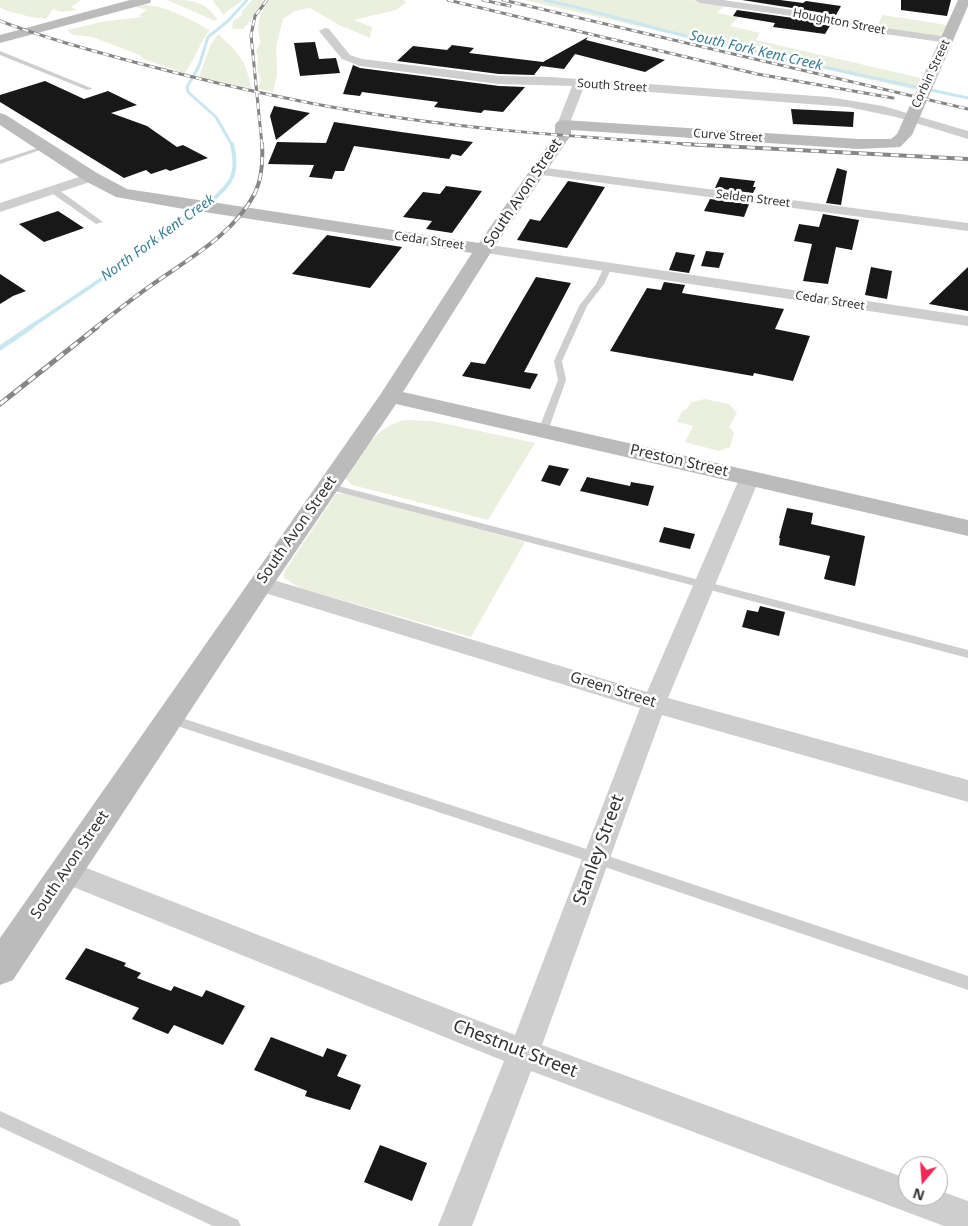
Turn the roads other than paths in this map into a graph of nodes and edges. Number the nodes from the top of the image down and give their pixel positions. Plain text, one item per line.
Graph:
1 (145, 0) edge
2 (700, 0) edge
3 (964, 0) edge
4 (720, 1) edge
5 (325, 31) dead end
6 (0, 39) edge
7 (948, 40) junction
8 (0, 53) edge
9 (580, 84) junction
10 (88, 89) dead end
11 (911, 116) junction
12 (0, 118) edge
13 (564, 125) junction
14 (968, 135) edge
15 (894, 144) joint
16 (46, 147) junction
17 (0, 162) edge
18 (538, 171) junction
19 (91, 177) junction
20 (53, 190) junction
21 (0, 208) edge
22 (99, 222) dead end
23 (968, 227) edge
24 (484, 249) junction
25 (608, 267) junction
26 (968, 321) edge
27 (390, 396) junction
28 (543, 431) junction
29 (750, 477) junction
30 (328, 486) junction
31 (968, 528) edge
32 (260, 584) junction
33 (704, 585) junction
34 (968, 654) edge
35 (654, 703) junction
36 (169, 719) junction
37 (968, 791) edge
38 (596, 858) junction
39 (66, 872) junction
40 (4, 954) edge
41 (968, 983) edge
42 (523, 1053) junction
43 (0, 1119) edge
44 (968, 1218) edge
45 (232, 1226) edge
46 (455, 1226) edge

1 - 6 street
2 - 4 street, Houghton Street
3 - 7 street, Corbin Street
4 - 7 street, Houghton Street
5 - 9 street, South Street
7 - 11 street, Corbin Street
8 - 10 lane
9 - 11 street, South Street
9 - 13 street, South Avon Street
11 - 14 street, South Street
11 - 15 street, Corbin Street
12 - 16 street, Cedar Street
13 - 15 street, Curve Street
13 - 18 street, South Avon Street
16 - 17 lane
16 - 19 street, Cedar Street
18 - 23 street, Selden Street
18 - 24 street, South Avon Street
19 - 20 street
19 - 24 street, Cedar Street
20 - 21 street
20 - 22 lane
24 - 25 street, Cedar Street
24 - 27 street, South Avon Street
25 - 26 street, Cedar Street
25 - 28 lane
27 - 28 street, Preston Street
27 - 30 street, South Avon Street
28 - 29 street, Preston Street
29 - 31 street, Preston Street
29 - 33 street, Stanley Street
30 - 32 street, South Avon Street
30 - 33 lane
32 - 35 street, Green Street
32 - 36 street, South Avon Street
33 - 34 lane
33 - 35 street, Stanley Street
35 - 37 street, Green Street
35 - 38 street, Stanley Street
36 - 38 lane
36 - 39 street, South Avon Street
38 - 41 lane
38 - 42 street, Stanley Street
39 - 40 street, South Avon Street
39 - 42 street, Chestnut Street
42 - 44 street, Chestnut Street
42 - 46 street, Stanley Street
43 - 45 lane

